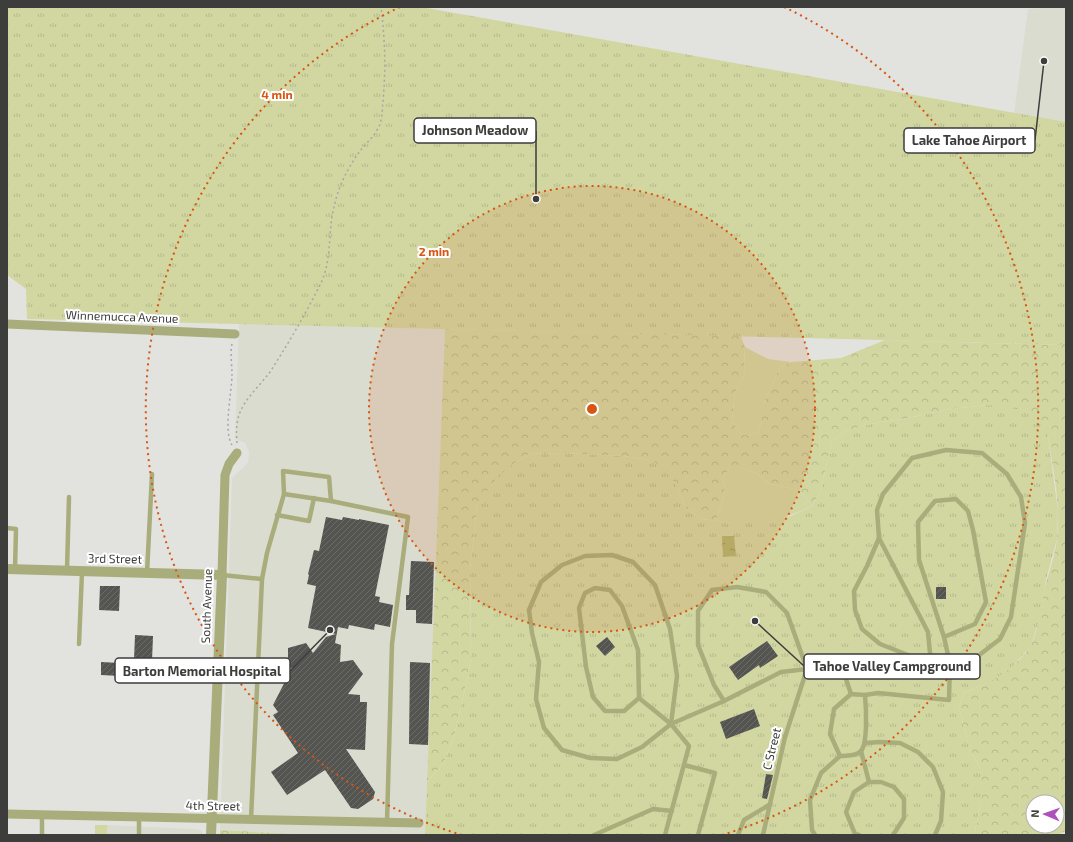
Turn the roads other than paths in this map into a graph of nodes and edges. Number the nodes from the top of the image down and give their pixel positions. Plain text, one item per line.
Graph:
1 (7, 324) edge
2 (235, 334) road end
3 (237, 453) road end
4 (152, 474) dead end
5 (284, 494) junction
6 (69, 497) dead end
7 (314, 498) junction
8 (331, 501) junction
9 (277, 515) junction
10 (7, 528) edge
11 (879, 538) junction
12 (11, 569) edge
13 (67, 570) junction
14 (82, 572) junction
15 (147, 573) junction
16 (222, 575) junction
17 (262, 579) junction
18 (944, 637) junction
19 (79, 644) dead end
20 (931, 664) junction
21 (950, 664) junction
22 (807, 669) junction
23 (851, 694) junction
24 (865, 695) junction
25 (639, 698) junction
26 (724, 701) junction
27 (671, 724) junction
28 (865, 743) junction
29 (861, 752) junction
30 (840, 756) junction
31 (684, 765) junction
32 (869, 782) junction
33 (769, 805) junction
34 (672, 811) junction
35 (7, 814) edge
36 (42, 815) junction
37 (139, 817) junction
38 (211, 819) junction
39 (251, 819) junction
40 (387, 822) junction
41 (419, 823) dead end
42 (42, 835) edge
43 (139, 835) edge
44 (211, 835) edge
45 (594, 835) edge
46 (665, 835) edge
47 (698, 835) edge
48 (738, 835) edge
49 (763, 835) edge
50 (815, 835) edge
51 (859, 835) edge
52 (893, 835) edge
53 (934, 835) edge

1 - 2 street, Winnemucca Avenue
3 - 16 street, South Avenue
4 - 15 lane
5 - 7 lane
5 - 8 lane
5 - 9 lane
6 - 13 lane
7 - 8 lane
7 - 9 lane
8 - 40 lane
9 - 17 lane
10 - 12 lane
11 - 20 lane
11 - 20 lane
11 - 21 lane
12 - 13 street, 3rd Street
13 - 14 street, 3rd Street
14 - 15 street, 3rd Street
14 - 19 lane
15 - 16 street, 3rd Street
16 - 17 lane
16 - 38 street, South Avenue
17 - 39 lane
18 - 18 lane
18 - 21 lane
20 - 21 lane
21 - 24 lane
22 - 23 lane
22 - 26 lane
22 - 26 lane
22 - 33 lane, C Street
23 - 24 lane
23 - 30 lane
24 - 28 lane
25 - 25 lane
25 - 27 lane
26 - 27 lane
27 - 27 lane
27 - 31 lane
28 - 29 lane
28 - 53 lane
29 - 30 lane
29 - 32 lane
30 - 50 lane
31 - 34 lane
31 - 47 lane
32 - 51 lane
32 - 52 lane
33 - 48 lane
33 - 49 lane, C Street
34 - 45 lane
34 - 46 lane
35 - 36 street, 4th Street
36 - 37 street, 4th Street
36 - 42 lane
37 - 38 street, 4th Street
37 - 43 lane
38 - 39 street, 4th Street
38 - 44 street, South Avenue
39 - 40 street, 4th Street
40 - 41 street, 4th Street

